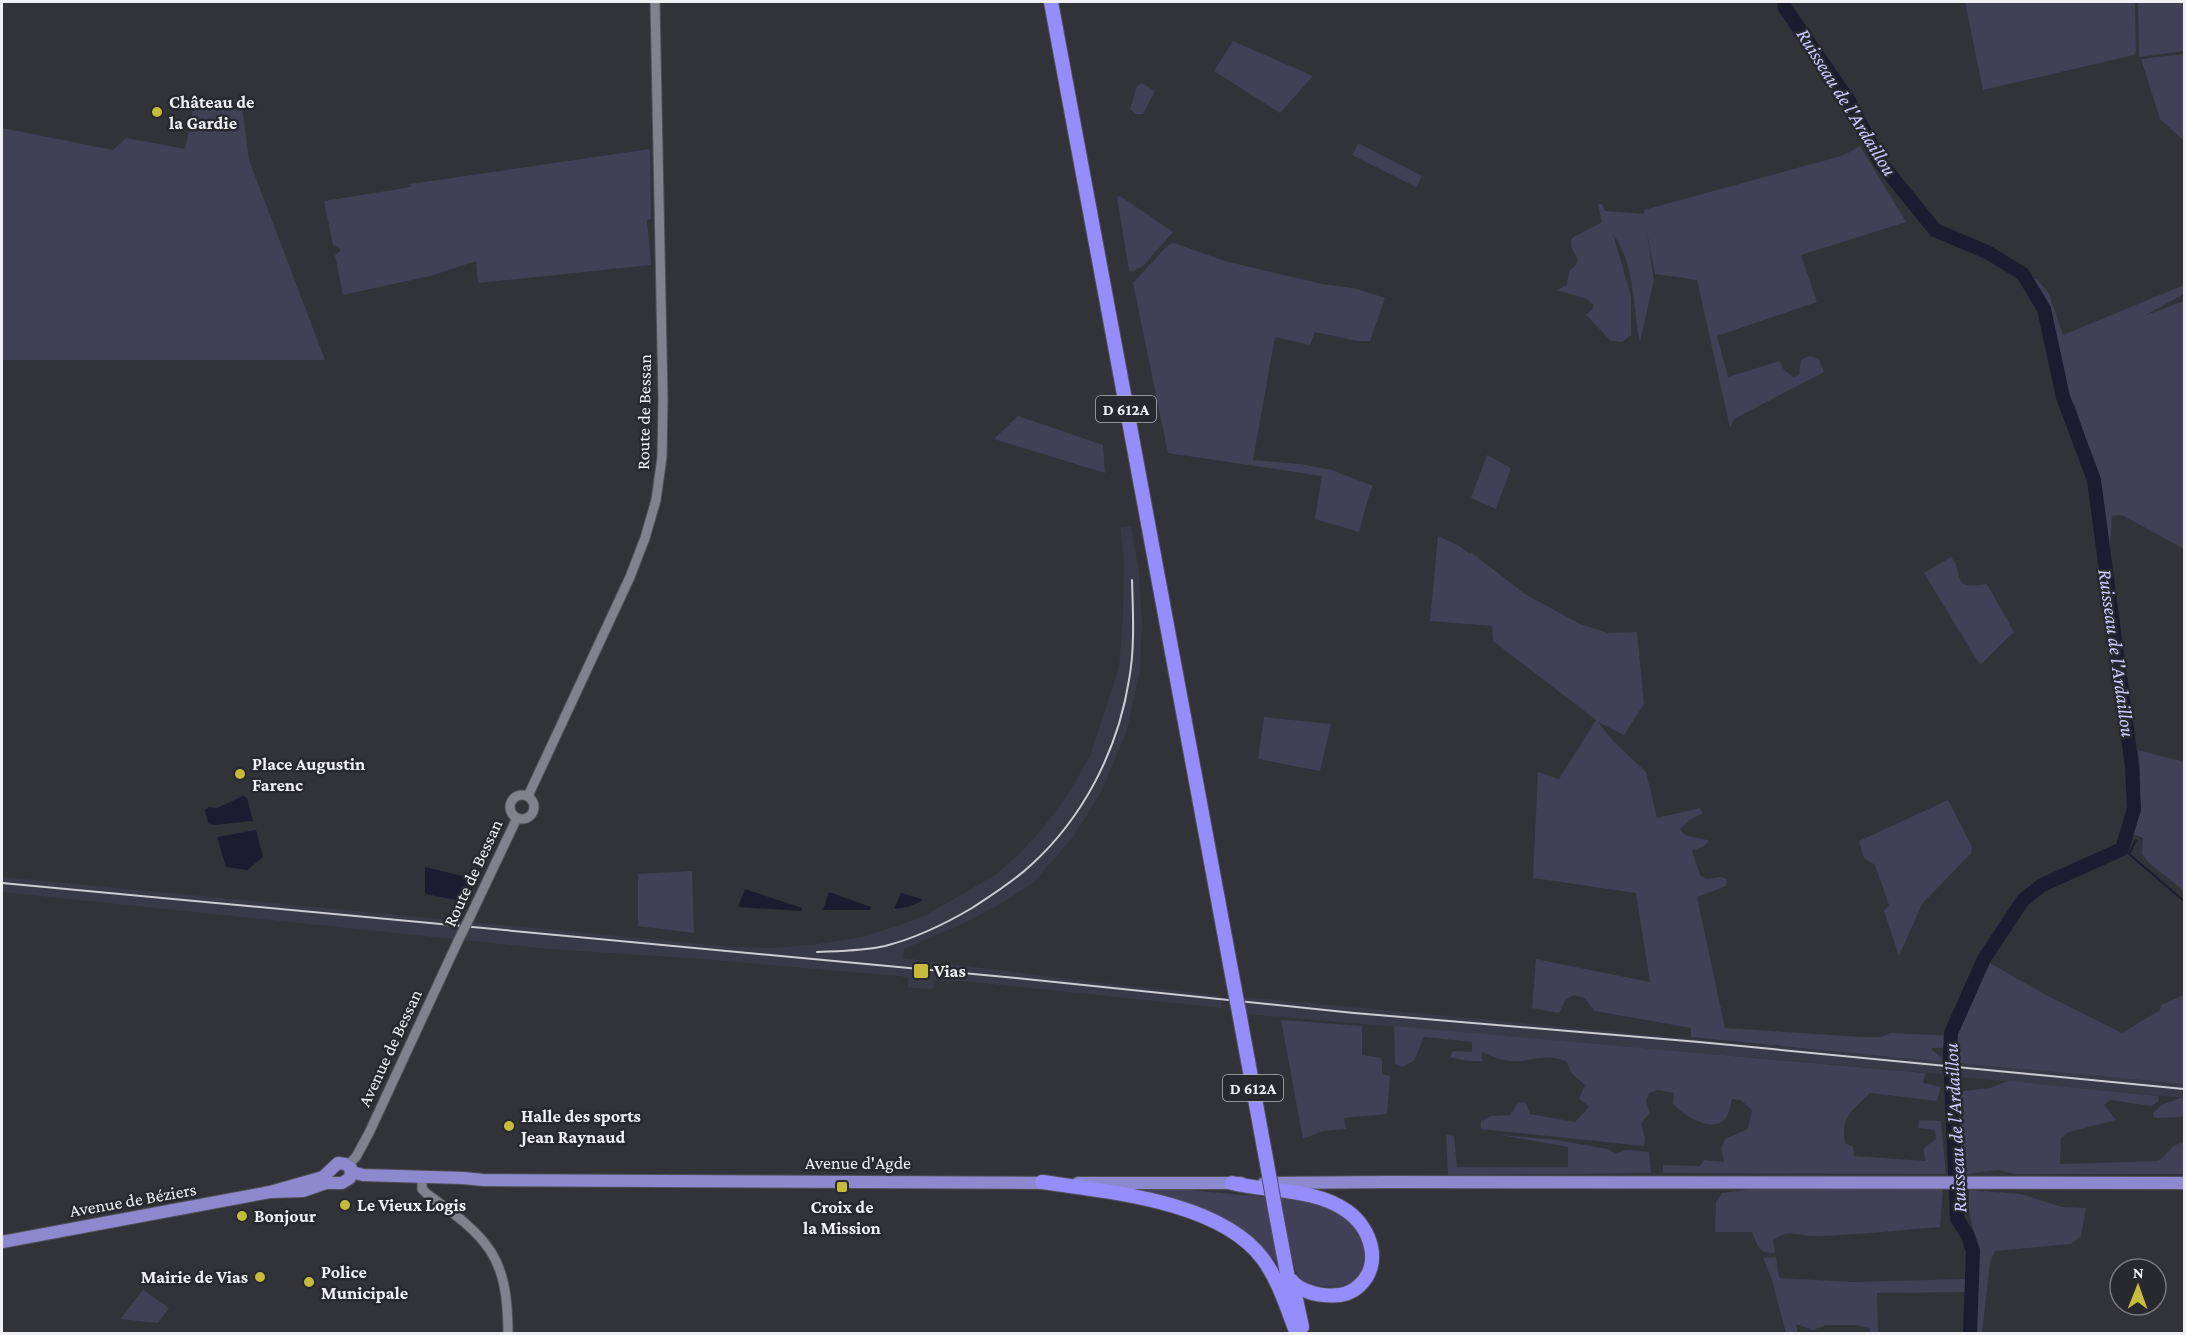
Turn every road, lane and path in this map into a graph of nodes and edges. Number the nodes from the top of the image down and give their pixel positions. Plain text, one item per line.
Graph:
1 (655, 2) edge
2 (1051, 2) edge
3 (528, 796) junction
4 (517, 818) junction
5 (458, 941) joint
6 (350, 1172) junction
7 (332, 1176) junction
8 (422, 1180) junction
9 (1042, 1182) junction
10 (2184, 1183) edge
11 (1232, 1184) junction
12 (2, 1242) edge
13 (1289, 1274) junction
14 (508, 1334) edge
15 (1298, 1334) edge
16 (1304, 1334) edge

1 - 3 street, Route de Bessan
2 - 13 highway, D 612A, bridge
3 - 4 street, Route de Bessan
3 - 4 street, Route de Bessan
4 - 5 street, Route de Bessan, bridge
5 - 6 street, Avenue de Bessan
6 - 7 main road
6 - 7 main road
6 - 8 main road, Avenue d'Agde
7 - 12 main road, Avenue de Béziers
8 - 9 main road, Avenue d'Agde
8 - 14 street
9 - 11 main road, Avenue d'Agde
9 - 15 highway
10 - 11 main road, Avenue d'Agde
11 - 13 highway
13 - 15 highway, D 612A
13 - 16 highway, D 612A

